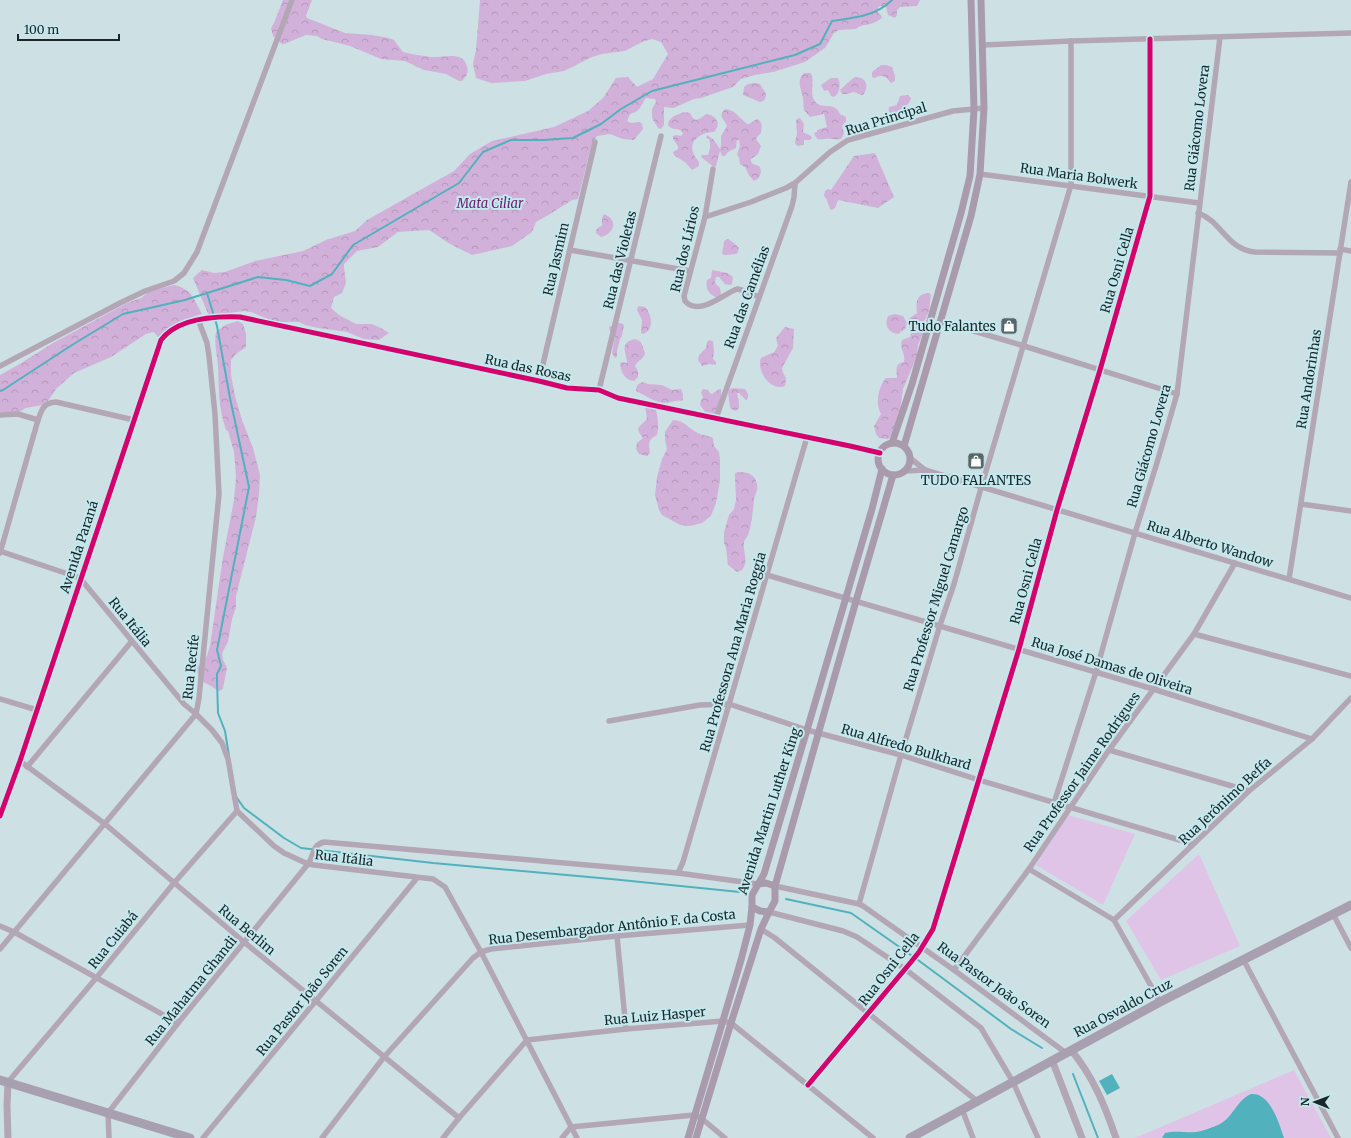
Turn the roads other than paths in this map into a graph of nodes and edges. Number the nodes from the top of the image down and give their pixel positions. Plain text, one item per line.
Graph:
1 (292, 0) edge
2 (971, 0) edge
3 (981, 0) edge
4 (1351, 33) edge
5 (1220, 37) junction
6 (1150, 39) junction
7 (1071, 41) junction
8 (982, 45) junction
9 (984, 108) junction
10 (974, 109) junction
11 (661, 136) dead end
12 (595, 142) dead end
13 (713, 169) dead end
14 (980, 174) junction
15 (1351, 182) edge
16 (795, 183) junction
17 (1071, 185) junction
18 (1150, 196) junction
19 (1199, 203) junction
20 (961, 213) junction
21 (1198, 213) junction
22 (971, 216) junction
23 (705, 218) junction
24 (570, 250) junction
25 (1340, 251) junction
26 (1351, 251) edge
27 (631, 260) junction
28 (690, 271) junction
29 (759, 297) junction
30 (215, 318) joint
31 (198, 319) junction
32 (940, 321) junction
33 (1024, 346) junction
34 (0, 366) edge
35 (1100, 370) junction
36 (539, 381) junction
37 (599, 390) junction
38 (1177, 394) junction
39 (0, 415) edge
40 (716, 418) junction
41 (38, 420) junction
42 (134, 420) junction
43 (807, 437) junction
44 (892, 443) junction
45 (904, 446) junction
46 (880, 453) junction
47 (910, 458) junction
48 (882, 469) junction
49 (925, 470) junction
50 (905, 471) junction
51 (893, 475) junction
52 (981, 488) junction
53 (1301, 504) junction
54 (1057, 510) junction
55 (1351, 511) edge
56 (1135, 533) junction
57 (0, 552) edge
58 (1235, 563) junction
59 (767, 575) junction
60 (80, 578) junction
61 (1290, 579) junction
62 (845, 598) junction
63 (1351, 598) edge
64 (856, 602) junction
65 (940, 626) junction
66 (1194, 634) junction
67 (132, 641) junction
68 (1019, 650) junction
69 (1096, 672) junction
70 (1351, 676) edge
71 (1153, 689) junction
72 (1351, 698) edge
73 (0, 699) edge
74 (729, 704) junction
75 (37, 710) junction
76 (196, 714) junction
77 (609, 721) dead end
78 (807, 730) junction
79 (818, 733) junction
80 (1312, 739) junction
81 (1109, 750) junction
82 (901, 755) junction
83 (20, 761) junction
84 (27, 767) junction
85 (979, 780) junction
86 (1249, 791) junction
87 (1054, 802) junction
88 (1070, 807) junction
89 (237, 811) junction
90 (783, 811) junction
91 (795, 814) junction
92 (0, 816) edge
93 (105, 824) junction
94 (1193, 844) junction
95 (308, 864) junction
96 (1029, 869) junction
97 (678, 873) junction
98 (417, 878) junction
99 (174, 882) junction
100 (758, 884) junction
101 (775, 886) junction
102 (859, 904) junction
103 (1351, 904) edge
104 (752, 907) junction
105 (769, 912) junction
106 (1333, 914) junction
107 (1114, 920) junction
108 (750, 925) junction
109 (0, 926) edge
110 (761, 928) junction
111 (14, 932) junction
112 (617, 936) junction
113 (244, 942) junction
114 (1351, 948) edge
115 (0, 949) edge
116 (921, 949) junction
117 (481, 952) junction
118 (1243, 959) junction
119 (741, 960) junction
120 (750, 962) junction
121 (905, 969) junction
122 (954, 970) junction
123 (96, 977) junction
124 (317, 1001) junction
125 (1160, 1002) junction
126 (868, 1014) junction
127 (723, 1021) junction
128 (731, 1022) junction
129 (178, 1023) junction
130 (626, 1029) junction
131 (527, 1040) junction
132 (1069, 1051) junction
133 (384, 1057) junction
134 (1052, 1060) junction
135 (4, 1081) edge
136 (1013, 1082) junction
137 (808, 1086) junction
138 (977, 1101) junction
139 (962, 1109) junction
140 (108, 1113) junction
141 (694, 1115) junction
142 (459, 1118) junction
143 (701, 1118) junction
144 (571, 1127) junction
145 (8, 1138) edge
146 (109, 1138) edge
147 (190, 1138) edge
148 (203, 1138) edge
149 (322, 1138) edge
150 (444, 1138) edge
151 (562, 1138) edge
152 (578, 1138) edge
153 (688, 1138) edge
154 (696, 1138) edge
155 (725, 1138) edge
156 (873, 1138) edge
157 (910, 1138) edge
158 (973, 1138) edge
159 (1038, 1138) edge
160 (1082, 1138) edge
161 (1116, 1138) edge
162 (1338, 1138) edge

1 - 34 street
2 - 10 main road
3 - 8 main road
4 - 5 street
5 - 6 street
5 - 19 street, Rua Giácomo Lovera
6 - 7 street
6 - 18 street, Rua Osni Cella
7 - 8 street
7 - 17 street, Rua Professor Miguel Camargo
8 - 9 main road
9 - 10 street, Rua Principal
9 - 14 main road
10 - 16 street, Rua Principal
10 - 20 main road
11 - 27 street, Rua das Violetas
12 - 24 street, Rua Jasmim
13 - 23 street, Rua dos Lírios
14 - 17 street, Rua Maria Bolwerk
14 - 22 main road
15 - 25 street, Rua Andorinhas
16 - 23 street, Rua Principal
16 - 29 street, Rua das Camélias
17 - 18 street, Rua Maria Bolwerk
17 - 33 street, Rua Professor Miguel Camargo
18 - 19 street, Rua Maria Bolwerk
18 - 35 street, Rua Osni Cella
19 - 21 street, Rua Giácomo Lovera
20 - 22 main road
20 - 44 main road
21 - 25 street
21 - 38 street, Rua Giácomo Lovera
22 - 32 main road
23 - 28 street, Rua dos Lírios
24 - 27 street
24 - 36 street, Rua Jasmim
25 - 26 street
25 - 53 street, Rua Andorinhas
27 - 28 street
27 - 37 street, Rua das Violetas
28 - 29 street, Rua dos Lírios
29 - 40 street, Rua das Camélias
30 - 31 street, Avenida Paraná
30 - 36 street, Rua das Rosas
31 - 42 street, Avenida Paraná
31 - 76 street, Rua Recife
32 - 33 street
32 - 45 main road
33 - 35 street
33 - 52 street, Rua Professor Miguel Camargo
35 - 38 street
35 - 54 street, Rua Osni Cella
36 - 37 street, Rua das Rosas
37 - 40 street, Rua das Rosas
38 - 56 street, Rua Giácomo Lovera
39 - 41 street
40 - 43 street, Rua das Rosas
41 - 42 street
41 - 57 street
42 - 60 street, Avenida Paraná
43 - 46 street, Rua das Rosas
43 - 59 street, Rua Professora Ana Maria Roggia
44 - 45 main road
44 - 46 main road
45 - 47 main road
46 - 48 main road
47 - 49 street, Rua Alberto Wandow
47 - 50 main road
48 - 51 main road
48 - 62 main road, Avenida Martin Luther King
49 - 50 street, Rua Alberto Wandow
49 - 52 street, Rua Alberto Wandow
50 - 51 main road
51 - 64 main road, Avenida Martin Luther King
52 - 54 street, Rua Alberto Wandow
52 - 65 street, Rua Professor Miguel Camargo
53 - 55 street
53 - 61 street, Rua Andorinhas
54 - 56 street, Rua Alberto Wandow
54 - 68 street, Rua Osni Cella
56 - 58 street, Rua Alberto Wandow
56 - 69 street, Rua Giácomo Lovera
57 - 60 street
58 - 61 street, Rua Alberto Wandow
58 - 66 street, Rua Professor Jaime Rodrigues
59 - 62 street, Rua José Damas de Oliveira
59 - 74 street, Rua Professora Ana Maria Roggia
60 - 67 street, Rua Itália
60 - 75 street, Avenida Paraná
61 - 63 street, Rua Alberto Wandow
62 - 64 street, Rua José Damas de Oliveira
62 - 78 main road, Avenida Martin Luther King
64 - 65 street, Rua José Damas de Oliveira
64 - 79 main road, Avenida Martin Luther King
65 - 68 street, Rua José Damas de Oliveira
65 - 82 street, Rua Professor Miguel Camargo
66 - 70 street
66 - 71 street, Rua Professor Jaime Rodrigues
67 - 76 street, Rua Itália
67 - 84 street
68 - 69 street, Rua José Damas de Oliveira
68 - 85 street, Rua Osni Cella
69 - 71 street, Rua José Damas de Oliveira
69 - 87 street, Rua Giácomo Lovera
71 - 80 street, Rua José Damas de Oliveira
71 - 81 street, Rua Professor Jaime Rodrigues
72 - 80 street, Rua Jerônimo Beffa
73 - 75 street
74 - 77 street, Rua Alfredo Bulkhard
74 - 78 street, Rua Alfredo Bulkhard
74 - 97 street, Rua Professora Ana Maria Roggia
75 - 83 street, Avenida Paraná
76 - 89 street, Rua Itália
76 - 93 street, Rua Recife
78 - 79 street, Rua Alfredo Bulkhard
78 - 90 main road, Avenida Martin Luther King
79 - 82 street, Rua Alfredo Bulkhard
79 - 91 main road, Avenida Martin Luther King
80 - 86 street, Rua Jerônimo Beffa
81 - 86 street
81 - 88 street, Rua Professor Jaime Rodrigues
82 - 85 street, Rua Alfredo Bulkhard
82 - 102 street, Rua Professor Miguel Camargo
83 - 84 street, Rua Berlim
83 - 92 street, Avenida Paraná
84 - 93 street, Rua Berlim
85 - 87 street, Rua Alfredo Bulkhard
85 - 116 street, Rua Osni Cella
86 - 94 street, Rua Jerônimo Beffa
87 - 88 street, Rua Alfredo Bulkhard
88 - 94 street, Rua Alfredo Bulkhard
88 - 96 street, Rua Professor Jaime Rodrigues
89 - 95 street, Rua Itália
89 - 99 street, Rua Cuiabá
90 - 91 main road
90 - 100 main road, Avenida Martin Luther King
91 - 101 main road, Avenida Martin Luther King
93 - 99 street, Rua Berlim
93 - 111 street, Rua Recife
94 - 107 street, Rua Jerônimo Beffa
95 - 97 street, Rua Mahatma Ghandi
95 - 98 street, Rua Itália
95 - 113 street, Rua Mahatma Ghandi
96 - 107 street
96 - 122 street, Rua Professor Jaime Rodrigues
97 - 100 street
98 - 117 street, Rua Itália
98 - 124 street, Rua Pastor João Soren
99 - 113 street, Rua Berlim
99 - 123 street, Rua Cuiabá
100 - 101 main road
100 - 104 main road, Avenida Martin Luther King
101 - 102 street, Rua Pastor João Soren
101 - 105 main road, Avenida Martin Luther King
102 - 116 street, Rua Pastor João Soren
103 - 106 highway, Rua Osvaldo Cruz
104 - 105 main road
104 - 108 main road, Avenida Martin Luther King
105 - 110 main road, Avenida Martin Luther King
105 - 121 street
106 - 114 street
106 - 118 highway, Rua Osvaldo Cruz
107 - 125 street
108 - 112 street, Rua Desembargador Antônio F. da Costa
108 - 119 main road, Avenida Martin Luther King
109 - 111 street
110 - 120 main road, Avenida Martin Luther King
110 - 126 street
111 - 115 street, Rua Recife
111 - 123 street
112 - 117 street, Rua Desembargador Antônio F. da Costa
112 - 130 street
113 - 124 street, Rua Berlim
113 - 129 street, Rua Mahatma Ghandi
116 - 121 street, Rua Osni Cella
116 - 122 street, Rua Pastor João Soren
117 - 131 street, Rua Itália
117 - 133 street, Rua Desembargador Antônio F. da Costa
118 - 125 highway, Rua Osvaldo Cruz
118 - 162 street
119 - 120 main road
119 - 127 main road, Avenida Martin Luther King
120 - 128 main road, Avenida Martin Luther King
121 - 126 street, Rua Osni Cella
121 - 136 street
122 - 132 street, Rua Pastor João Soren
123 - 129 street
123 - 135 street, Rua Cuiabá
124 - 133 street, Rua Berlim
124 - 148 street, Rua Pastor João Soren
125 - 132 highway, Rua Osvaldo Cruz
126 - 137 street, Rua Osni Cella
126 - 138 street
127 - 128 street, Rua Luiz Hasper
127 - 130 street, Rua Luiz Hasper
127 - 141 main road, Avenida Martin Luther King
128 - 137 street
128 - 143 main road, Avenida Martin Luther King
129 - 140 street, Rua Mahatma Ghandi
130 - 131 street, Rua Luiz Hasper
131 - 142 street
131 - 144 street, Rua Itália
132 - 134 highway, Rua Osvaldo Cruz
132 - 161 street
133 - 142 street, Rua Berlim
133 - 149 street, Rua Desembargador Antônio F. da Costa
134 - 136 highway, Rua Osvaldo Cruz
134 - 160 street
135 - 140 highway
135 - 145 street
136 - 138 highway, Rua Osvaldo Cruz
136 - 159 street
137 - 156 street
138 - 139 highway, Rua Osvaldo Cruz
139 - 157 highway, Rua Osvaldo Cruz
139 - 158 street
140 - 146 street
140 - 147 highway
141 - 143 street
141 - 144 street
141 - 153 main road, Avenida Martin Luther King
142 - 150 street
143 - 154 main road, Avenida Martin Luther King
143 - 155 street
144 - 151 street
144 - 152 street, Rua Itália

